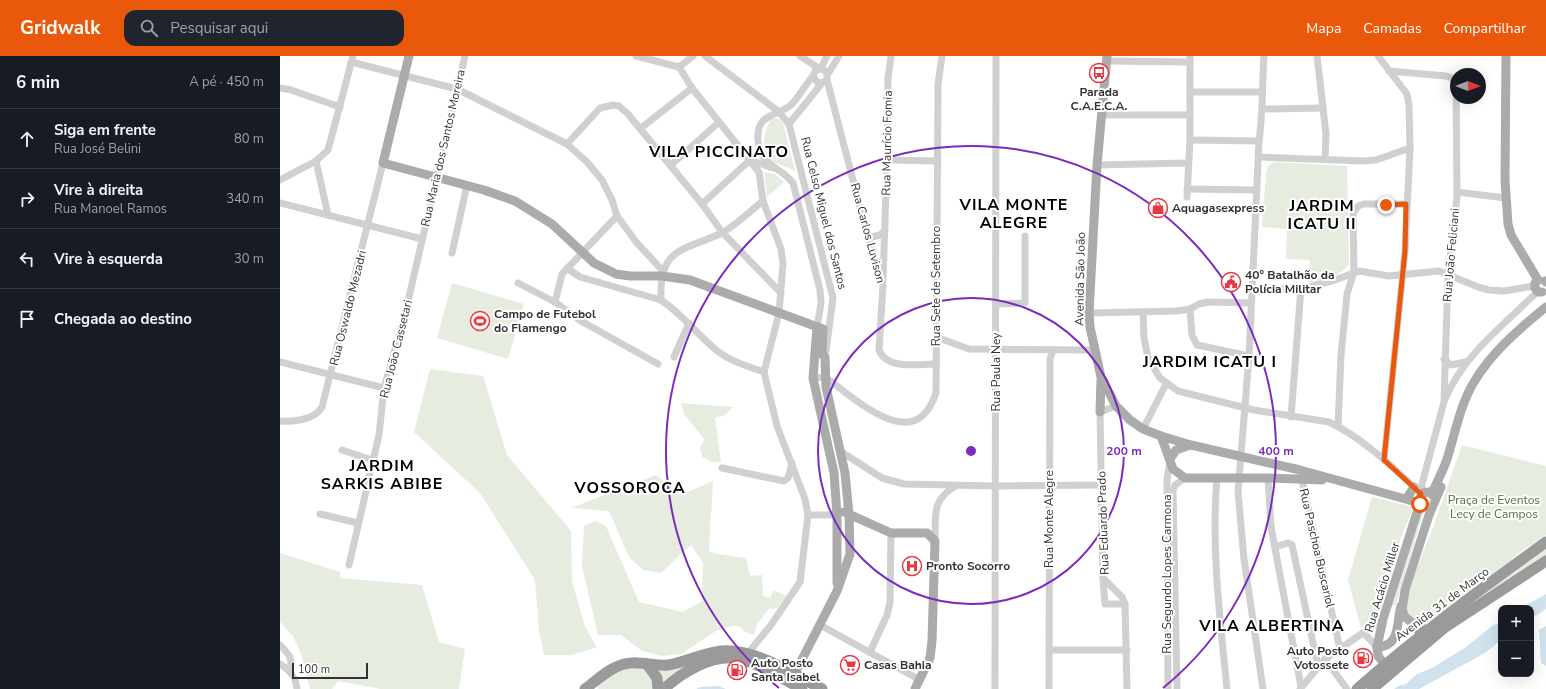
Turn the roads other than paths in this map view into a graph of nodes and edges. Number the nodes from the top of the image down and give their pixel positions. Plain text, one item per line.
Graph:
1 (409, 56) edge
2 (465, 56) edge
3 (636, 56) edge
4 (693, 56) edge
5 (705, 56) edge
6 (800, 56) edge
7 (828, 56) edge
8 (840, 56) edge
9 (890, 56) edge
10 (942, 56) edge
11 (996, 56) edge
12 (1264, 56) edge
13 (1317, 56) edge
14 (1378, 56) edge
15 (1506, 56) edge
16 (352, 59) edge
17 (1107, 59) edge
18 (1190, 59) edge
19 (806, 61) junction
20 (679, 67) junction
21 (820, 68) junction
22 (1389, 71) junction
23 (404, 75) junction
24 (814, 75) junction
25 (826, 79) junction
26 (280, 88) edge
27 (692, 88) junction
28 (457, 89) junction
29 (1190, 92) junction
30 (1262, 92) junction
31 (340, 107) junction
32 (1323, 108) junction
33 (1263, 109) junction
34 (778, 111) junction
35 (1102, 115) junction
36 (1189, 115) junction
37 (718, 122) junction
38 (788, 124) junction
39 (641, 128) junction
40 (1190, 140) junction
41 (1260, 141) junction
42 (567, 144) junction
43 (1410, 148) junction
44 (1259, 157) junction
45 (1325, 159) junction
46 (750, 160) junction
47 (887, 160) junction
48 (316, 161) junction
49 (936, 161) junction
50 (383, 163) junction
51 (1188, 163) junction
52 (671, 165) junction
53 (1097, 166) junction
54 (776, 169) junction
55 (436, 177) junction
56 (280, 180) edge
57 (467, 185) junction
58 (1187, 189) junction
59 (1257, 190) junction
60 (1457, 192) junction
61 (1187, 197) dead end
62 (1506, 198) junction
63 (763, 201) junction
64 (280, 203) edge
65 (702, 204) junction
66 (1406, 204) junction
67 (328, 215) junction
68 (617, 216) junction
69 (801, 219) junction
70 (814, 220) junction
71 (368, 226) junction
72 (885, 230) junction
73 (722, 232) junction
74 (1025, 236) dead end
75 (868, 238) junction
76 (422, 239) junction
77 (582, 252) junction
78 (452, 253) dead end
79 (567, 268) junction
80 (1354, 272) junction
81 (662, 274) junction
82 (1402, 275) junction
83 (1448, 275) junction
84 (518, 283) dead end
85 (883, 285) junction
86 (1542, 287) edge
87 (1301, 288) junction
88 (1519, 289) junction
89 (1252, 292) junction
90 (781, 293) junction
91 (661, 300) junction
92 (555, 302) junction
93 (1251, 303) junction
94 (1526, 303) junction
95 (996, 304) junction
96 (1546, 307) edge
97 (1190, 309) junction
98 (1143, 312) junction
99 (779, 313) junction
100 (1089, 313) junction
101 (1546, 316) edge
102 (1528, 321) junction
103 (689, 323) junction
104 (817, 327) junction
105 (936, 337) junction
106 (996, 350) junction
107 (1053, 350) junction
108 (1094, 350) junction
109 (1249, 356) junction
110 (674, 357) dead end
111 (825, 358) junction
112 (1444, 359) junction
113 (280, 362) edge
114 (1468, 362) junction
115 (658, 364) dead end
116 (936, 364) junction
117 (764, 372) junction
118 (331, 375) junction
119 (825, 377) junction
120 (1101, 377) junction
121 (813, 378) junction
122 (1166, 384) junction
123 (826, 387) junction
124 (384, 388) junction
125 (840, 388) junction
126 (815, 389) junction
127 (1444, 402) junction
128 (1116, 406) junction
129 (1244, 407) junction
130 (1100, 412) junction
131 (1291, 417) junction
132 (280, 421) edge
133 (1338, 426) junction
134 (1143, 428) junction
135 (1160, 436) junction
136 (1190, 445) junction
137 (342, 450) dead end
138 (834, 450) junction
139 (1241, 456) junction
140 (372, 460) junction
141 (1170, 460) junction
142 (1384, 460) junction
143 (792, 463) junction
144 (722, 468) dead end
145 (1301, 474) junction
146 (1184, 478) junction
147 (1217, 478) junction
148 (1238, 478) junction
149 (1268, 478) junction
150 (1102, 485) junction
151 (936, 486) junction
152 (955, 486) junction
153 (996, 486) junction
154 (1049, 486) junction
155 (1414, 487) junction
156 (1170, 490) junction
157 (1405, 498) junction
158 (1425, 499) junction
159 (320, 514) dead end
160 (849, 514) junction
161 (808, 515) junction
162 (837, 515) junction
163 (358, 523) junction
164 (891, 533) junction
165 (927, 533) junction
166 (935, 541) junction
167 (1546, 542) edge
168 (1274, 547) junction
169 (1546, 561) edge
170 (349, 565) dead end
171 (1103, 578) junction
172 (837, 591) junction
173 (1125, 604) junction
174 (1401, 613) junction
175 (1383, 619) junction
176 (820, 625) junction
177 (1418, 631) junction
178 (1364, 633) junction
179 (280, 645) edge
180 (1376, 647) junction
181 (1422, 647) junction
182 (1340, 649) junction
183 (1049, 650) junction
184 (1127, 650) junction
185 (870, 652) junction
186 (748, 653) junction
187 (1325, 659) junction
188 (280, 664) edge
189 (647, 664) junction
190 (1318, 666) junction
191 (1389, 667) junction
192 (290, 671) junction
193 (792, 679) junction
194 (920, 680) junction
195 (595, 685) edge
196 (1300, 688) edge
197 (297, 689) edge
198 (585, 689) edge
199 (658, 689) edge
200 (664, 689) edge
201 (802, 689) edge
202 (822, 689) edge
203 (915, 689) edge
204 (995, 689) edge
205 (1049, 689) edge
206 (1128, 689) edge
207 (1168, 689) edge
208 (1177, 689) edge
209 (1227, 689) edge
210 (1263, 689) edge
211 (1347, 689) edge
212 (1358, 689) edge
213 (1372, 689) edge

1 - 23 main road
2 - 28 street, Rua Maria dos Santos Moreira
3 - 20 street
4 - 20 street
5 - 34 street
6 - 19 street
7 - 21 street, Rua Celso Miguel dos Santos
8 - 25 street
9 - 47 street, Rua Maurício Fomia
10 - 49 street, Rua Sete de Setembro
11 - 95 street, Rua Paula Ney
12 - 30 street
13 - 32 street
14 - 22 street
15 - 62 main road
16 - 23 street
16 - 31 street
17 - 18 street
17 - 35 main road, Avenida São João
18 - 29 street
19 - 21 street
19 - 24 street
20 - 27 street
21 - 24 street, Rua Celso Miguel dos Santos
21 - 25 street
22 - 43 street
22 - 60 street, Rua João Feliciani
23 - 28 street
23 - 50 main road
24 - 25 street
24 - 34 street, Rua Celso Miguel dos Santos
25 - 38 street
25 - 75 street, Rua Carlos Luvison
26 - 31 street
27 - 37 street
27 - 39 street
28 - 42 street
28 - 55 street, Rua Maria dos Santos Moreira
29 - 30 street
29 - 36 street
30 - 33 street
31 - 48 street
32 - 33 street
32 - 45 street
33 - 41 street
34 - 38 street
34 - 54 street, Rua Celso Miguel dos Santos
35 - 36 street
35 - 53 main road, Avenida São João
36 - 40 street
37 - 46 street
37 - 52 street
38 - 70 street, Rua Celso Miguel dos Santos
39 - 42 street
39 - 52 street
40 - 41 street
40 - 51 street
41 - 44 street
42 - 68 street
43 - 45 street
43 - 66 street
44 - 45 street
44 - 59 street
46 - 54 street
46 - 63 street
46 - 65 street
47 - 49 street
47 - 72 street, Rua Maurício Fomia
48 - 56 street
48 - 67 street
49 - 105 street, Rua Sete de Setembro
50 - 55 main road
50 - 71 street, Rua Oswaldo Mezadri
51 - 53 street
51 - 58 street
52 - 65 street
53 - 100 main road, Avenida São João
54 - 69 street, Rua Celso Miguel dos Santos
55 - 57 main road
55 - 76 street, Rua Maria dos Santos Moreira
57 - 77 main road
57 - 78 street
58 - 59 street
58 - 61 street
59 - 89 street
60 - 62 street
60 - 83 street, Rua João Feliciani
62 - 86 main road
63 - 73 street
63 - 90 street
64 - 67 street
65 - 73 street
66 - 80 street
66 - 82 street
67 - 71 street
68 - 77 street
68 - 81 street
69 - 70 street
69 - 104 street, Rua Celso Miguel dos Santos
70 - 111 street, Rua Celso Miguel dos Santos
71 - 76 street
71 - 118 street, Rua Oswaldo Mezadri
72 - 75 street
72 - 85 street, Rua Maurício Fomia
73 - 81 street
73 - 90 street
74 - 95 street
75 - 85 street, Rua Carlos Luvison
76 - 124 street, Rua João Cassetari
77 - 79 street
77 - 81 main road
79 - 91 street
79 - 92 street
80 - 82 street
80 - 87 street
80 - 133 street
81 - 91 street
81 - 99 main road
82 - 83 street
82 - 142 street
83 - 88 street
83 - 112 street, Rua João Feliciani
84 - 92 street
85 - 116 street, Rua Carlos Luvison
86 - 88 street
86 - 94 street
87 - 89 street
87 - 131 street
88 - 94 street
89 - 93 street
90 - 99 street
91 - 103 street
92 - 115 street
93 - 97 street
93 - 109 street
94 - 114 street
95 - 106 street, Rua Paula Ney
96 - 102 main road
97 - 98 street
97 - 109 street
98 - 100 street
98 - 122 street
99 - 104 main road
99 - 117 street
100 - 108 main road, Avenida São João
101 - 102 main road
102 - 158 main road
103 - 110 street
103 - 117 street
104 - 111 main road
104 - 121 main road, Rua Celso Miguel dos Santos
105 - 106 street
105 - 116 street, Rua Sete de Setembro
106 - 107 street
106 - 153 street, Rua Paula Ney
107 - 108 street
107 - 154 street, Rua Monte Alegre
108 - 120 main road, Avenida São João
109 - 129 street
111 - 119 main road, Rua Celso Miguel dos Santos
112 - 114 street
112 - 127 street, Rua João Feliciani
113 - 118 street
114 - 127 street
116 - 125 street, Rua Sete de Setembro
117 - 143 street
118 - 124 street
118 - 132 street, Rua Oswaldo Mezadri
119 - 121 street
119 - 123 main road, Rua Celso Miguel dos Santos
119 - 125 street, Rua Sete de Setembro
120 - 128 main road, Avenida São João
120 - 130 main road
121 - 126 main road, Rua Celso Miguel dos Santos
122 - 129 street
122 - 134 street
123 - 125 street
123 - 126 street
123 - 138 main road, Rua Celso Miguel dos Santos
124 - 140 street, Rua João Cassetari
126 - 138 main road, Rua Celso Miguel dos Santos
127 - 158 street, Rua João Feliciani
128 - 130 street
128 - 134 main road, Avenida São João
129 - 131 street
129 - 139 street
130 - 150 street, Rua Eduardo Prado
131 - 133 street
133 - 142 street
134 - 135 main road, Avenida São João
135 - 136 main road, Avenida São João
135 - 141 main road
136 - 139 main road, Avenida São João
136 - 141 main road
137 - 140 street
138 - 151 street
138 - 160 main road, Rua Celso Miguel dos Santos
138 - 162 main road, Rua Celso Miguel dos Santos
139 - 145 main road, Avenida São João
139 - 148 street
140 - 163 street, Rua João Cassetari
141 - 146 main road
141 - 156 street, Rua Segundo Lopes Carmona
142 - 155 street
143 - 144 street
143 - 161 street
145 - 149 main road, Avenida São João
145 - 157 main road, Avenida São João
145 - 182 street, Rua Paschoa Buscariol
146 - 147 main road, Avenida São João
146 - 156 street
147 - 148 main road, Avenida São João
147 - 209 street
148 - 149 main road, Avenida São João
148 - 210 street
149 - 168 street
150 - 154 street
150 - 171 street, Rua Eduardo Prado
151 - 152 street
151 - 165 street
152 - 153 street
152 - 166 street
153 - 154 street
153 - 204 street, Rua Paula Ney
154 - 183 street, Rua Monte Alegre
155 - 157 main road
155 - 158 street
156 - 207 street, Rua Segundo Lopes Carmona
156 - 208 street
157 - 158 main road, Avenida São João
158 - 174 main road
158 - 175 main road, Rua Acácio Miller
159 - 163 street
160 - 162 main road
160 - 164 main road
160 - 172 main road, Rua Celso Miguel dos Santos
161 - 162 street
161 - 186 street
162 - 172 main road, Rua Celso Miguel dos Santos
163 - 170 street, Rua João Cassetari
164 - 165 main road
164 - 185 street
165 - 166 main road
166 - 194 main road
167 - 177 highway, Avenida 31 de Março
168 - 190 street
168 - 196 street
169 - 181 highway, Avenida 31 de Março
171 - 173 street, Rua Eduardo Prado
171 - 173 street
172 - 176 main road, Rua Celso Miguel dos Santos
173 - 184 street
174 - 175 main road
174 - 177 main road
174 - 180 main road
175 - 178 street
175 - 180 main road, Rua Acácio Miller
176 - 185 street
176 - 193 main road, Rua Celso Miguel dos Santos
177 - 181 highway
177 - 191 highway, Avenida 31 de Março
178 - 180 street
178 - 182 street
179 - 192 street
180 - 191 main road, Rua Acácio Miller
181 - 191 highway, Avenida 31 de Março
182 - 187 street
183 - 184 street
183 - 205 street, Rua Monte Alegre
184 - 206 street
185 - 194 street
186 - 189 highway
186 - 193 highway
187 - 190 street
187 - 211 street
188 - 192 street
189 - 195 highway
189 - 199 highway
190 - 196 street
191 - 212 highway, Avenida 31 de Março
191 - 213 highway, Avenida 31 de Março
192 - 197 street
193 - 200 highway
193 - 201 highway
193 - 202 highway
194 - 203 main road
195 - 198 highway

